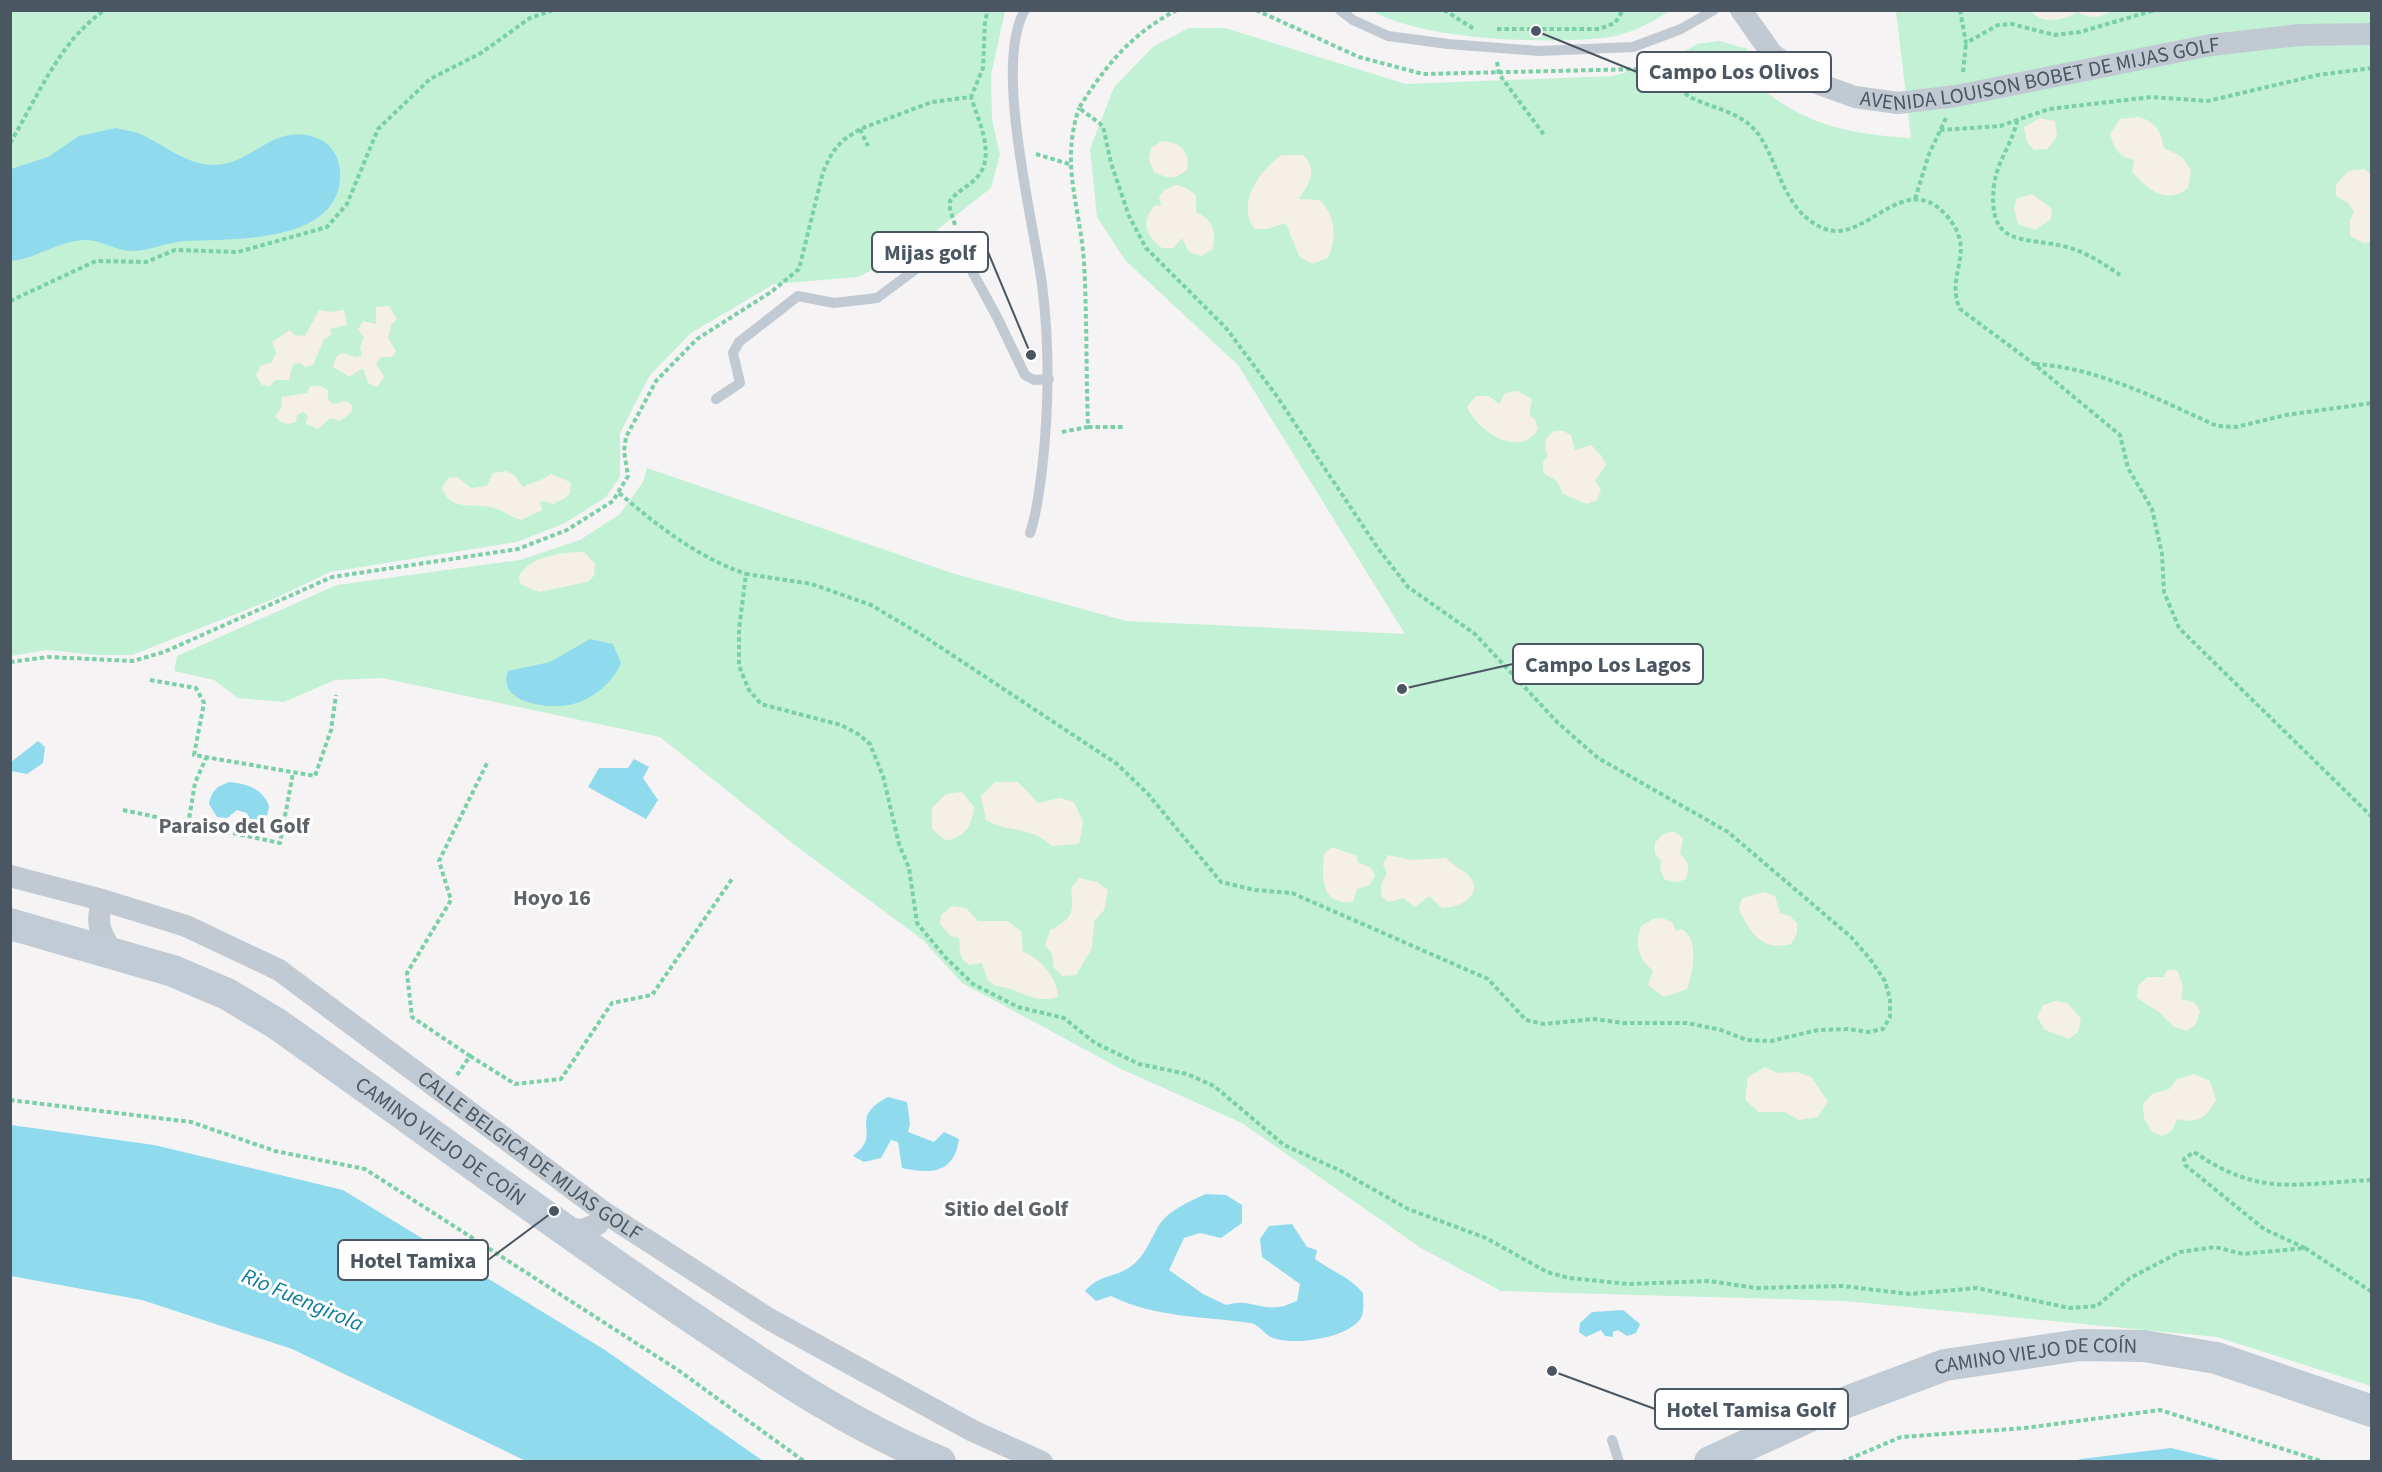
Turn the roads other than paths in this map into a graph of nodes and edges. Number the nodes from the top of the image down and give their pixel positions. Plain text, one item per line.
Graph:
1 (1025, 10) edge
2 (1340, 10) edge
3 (1714, 10) edge
4 (1741, 10) edge
5 (2372, 34) edge
6 (1049, 379) junction
7 (716, 399) dead end
8 (1030, 533) dead end
9 (10, 876) edge
10 (100, 909) junction
11 (10, 924) edge
12 (67, 939) junction
13 (112, 952) junction
14 (601, 1218) junction
15 (562, 1228) junction
16 (604, 1258) junction
17 (2372, 1411) edge
18 (1612, 1440) dead end
19 (940, 1461) edge
20 (1042, 1461) edge
21 (1619, 1461) edge
22 (1710, 1461) edge

1 - 6 lane
2 - 3 lane
4 - 5 street, AVENIDA LOUISON BOBET DE MIJAS GOLF
6 - 7 lane
6 - 8 lane
9 - 10 street, CALLE BELGICA DE MIJAS GOLF
10 - 12 street
10 - 13 street
10 - 14 street, CALLE BELGICA DE MIJAS GOLF
11 - 12 street, CAMINO VIEJO DE COÍN
12 - 13 street, CAMINO VIEJO DE COÍN
13 - 15 street, CAMINO VIEJO DE COÍN
14 - 15 street
14 - 16 street
14 - 20 street, CALLE BELGICA DE MIJAS GOLF
15 - 16 street, CAMINO VIEJO DE COÍN
16 - 19 street, CAMINO VIEJO DE COÍN
17 - 22 street, CAMINO VIEJO DE COÍN
18 - 21 lane

